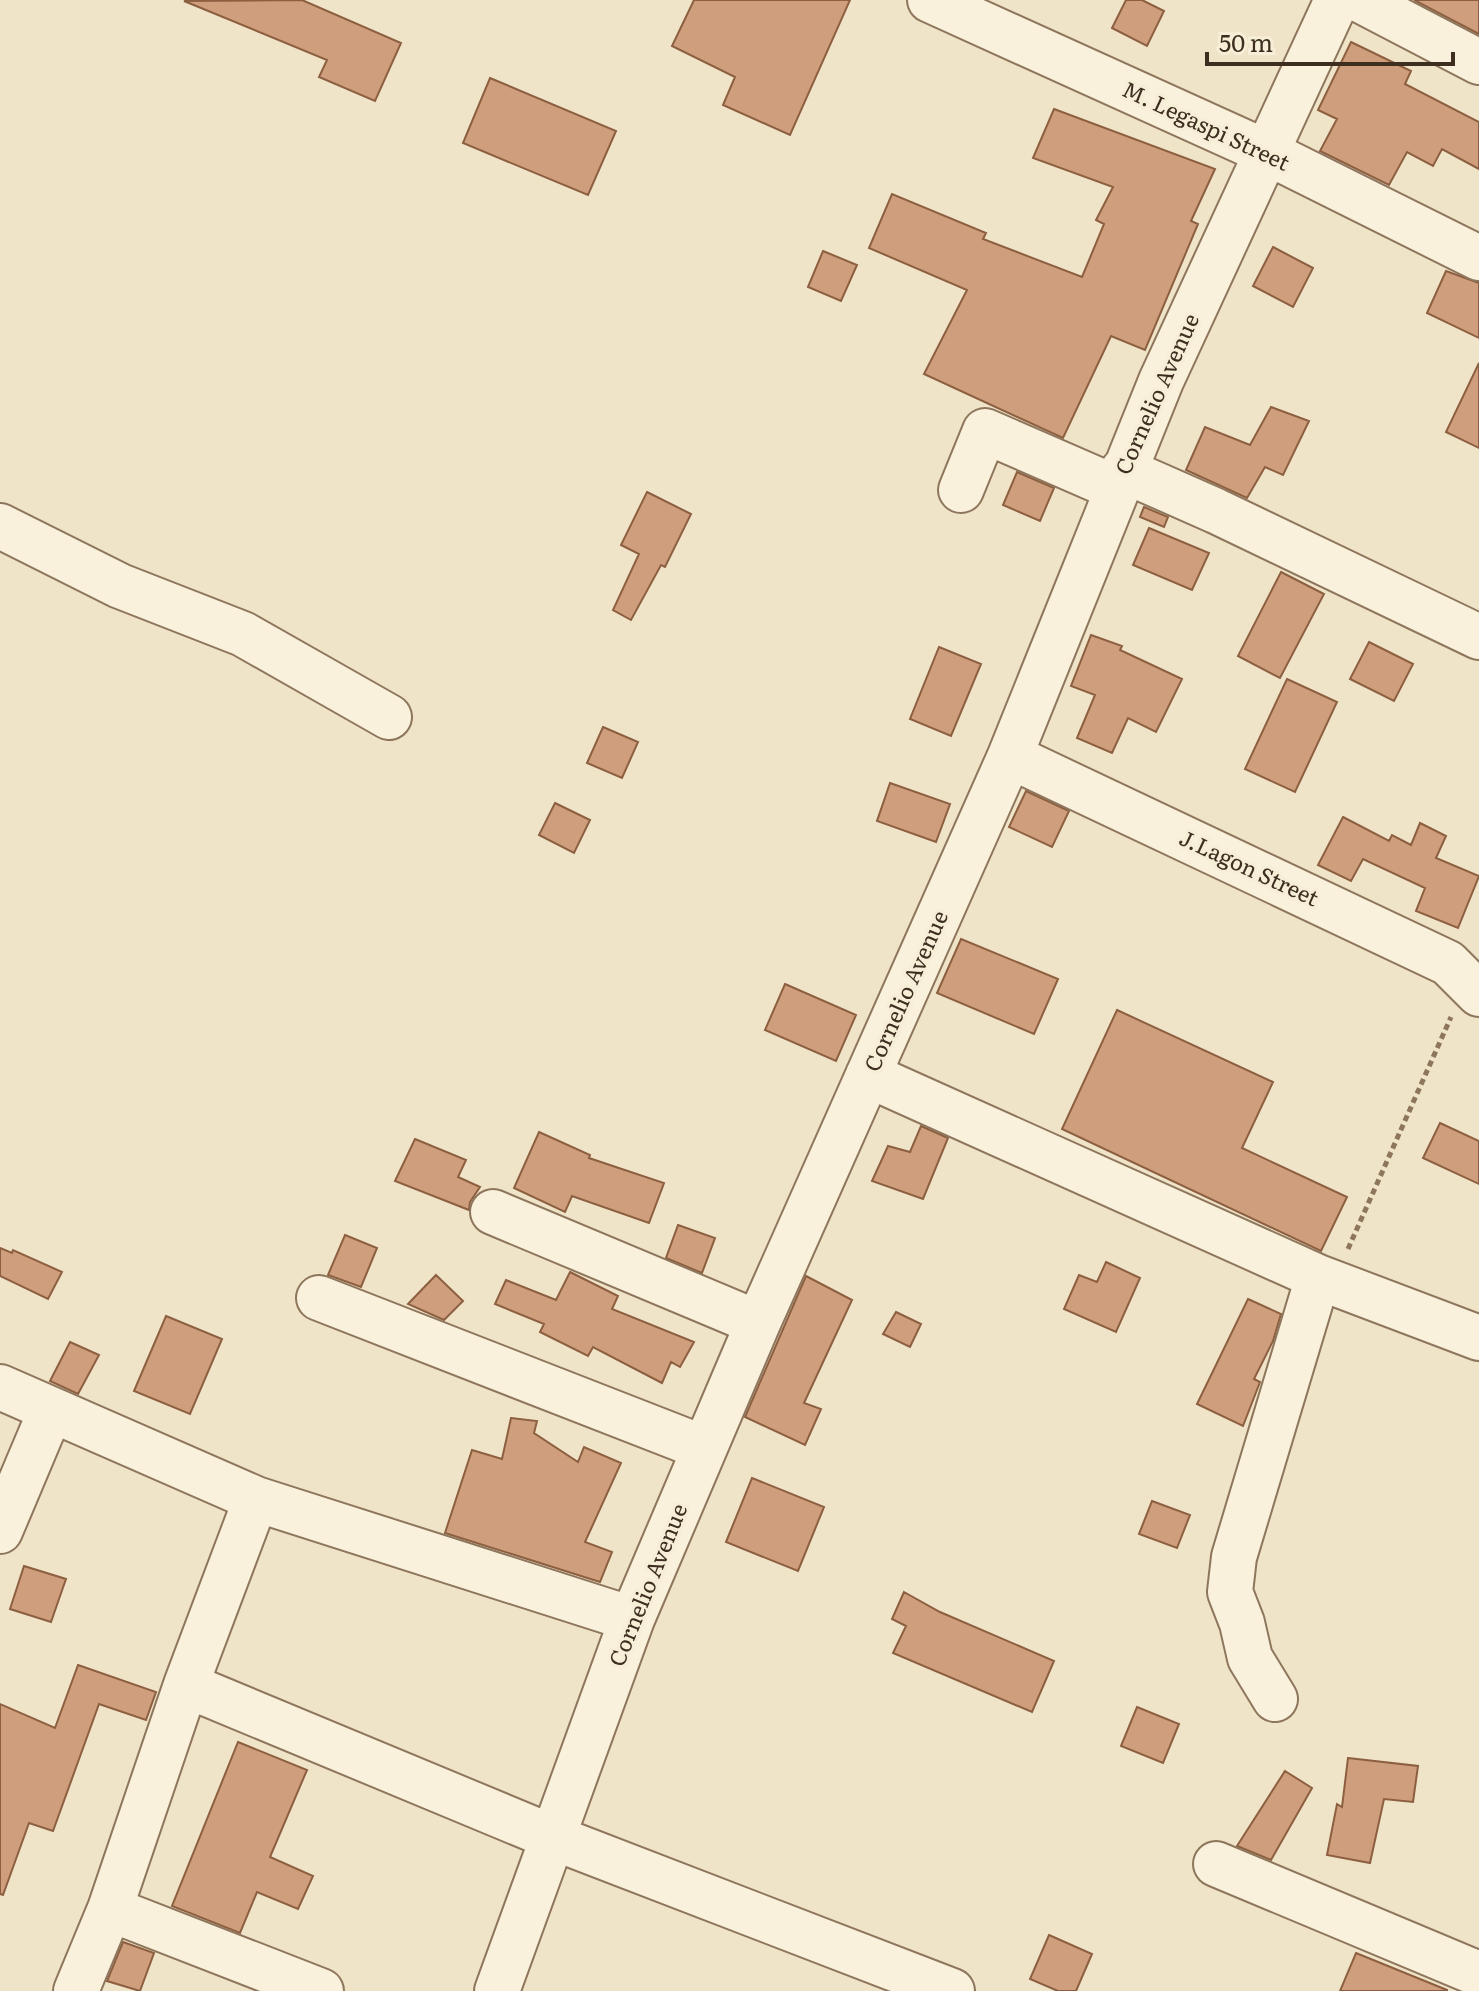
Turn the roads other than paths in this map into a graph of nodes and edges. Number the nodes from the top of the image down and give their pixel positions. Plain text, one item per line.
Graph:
1 (930, 0) edge
2 (1337, 0) edge
3 (1360, 0) edge
4 (1479, 62) edge
5 (1268, 153) junction
6 (1479, 258) edge
7 (1120, 479) junction
8 (961, 490) dead end
9 (0, 526) edge
10 (1479, 637) edge
11 (389, 717) dead end
12 (1010, 756) junction
13 (1475, 982) edge
14 (868, 1075) junction
15 (493, 1212) dead end
16 (1326, 1280) junction
17 (319, 1298) dead end
18 (758, 1323) junction
19 (1479, 1338) edge
20 (0, 1387) edge
21 (51, 1410) junction
22 (704, 1448) junction
23 (256, 1499) junction
24 (0, 1531) edge
25 (632, 1619) junction
26 (186, 1685) junction
27 (1275, 1699) dead end
28 (552, 1837) junction
29 (1216, 1864) dead end
30 (110, 1909) junction
31 (1479, 1974) edge
32 (263, 1981) edge
33 (928, 1986) edge
34 (76, 1991) edge
35 (321, 1991) edge
36 (497, 1991) edge

1 - 5 street, M. Legaspi Street
2 - 5 street, Cornelio Avenue
3 - 4 street
5 - 6 street, M. Legaspi Street
5 - 7 street, Cornelio Avenue
7 - 8 street
7 - 10 street
7 - 12 street, Cornelio Avenue
9 - 11 street
12 - 13 street, J.Lagon Street
12 - 14 street, Cornelio Avenue
14 - 16 street
14 - 18 street, Cornelio Avenue
15 - 18 street
16 - 19 street
16 - 27 street
17 - 22 street
18 - 22 street, Cornelio Avenue
20 - 21 street
21 - 23 street
21 - 24 street
22 - 25 street, Cornelio Avenue
23 - 25 street
23 - 26 street
25 - 28 street, Cornelio Avenue
26 - 28 street
26 - 30 street
28 - 33 street
28 - 36 street, Cornelio Avenue
29 - 31 street
30 - 32 street
30 - 34 street
32 - 35 street

